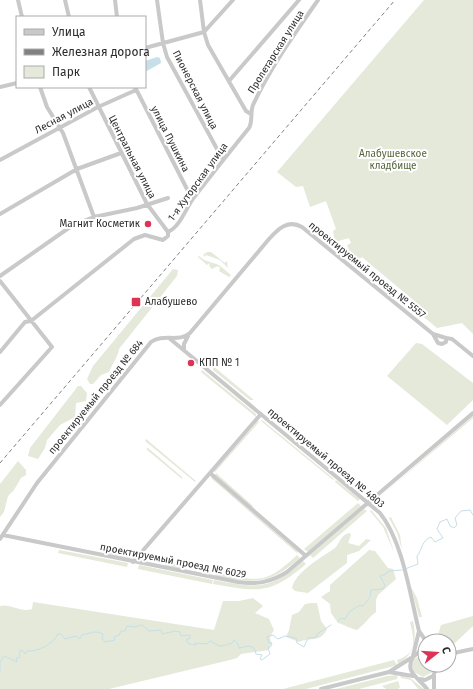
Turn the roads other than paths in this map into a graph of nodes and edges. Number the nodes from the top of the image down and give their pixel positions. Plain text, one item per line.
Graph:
1 (18, 0) edge
2 (65, 0) edge
3 (115, 0) edge
4 (157, 0) edge
5 (200, 0) edge
6 (234, 0) edge
7 (299, 0) edge
8 (318, 0) edge
9 (22, 16) edge
10 (69, 16) edge
11 (117, 16) edge
12 (204, 32) junction
13 (163, 43) junction
14 (146, 48) edge
15 (229, 81) junction
16 (16, 82) edge
17 (0, 87) edge
18 (40, 88) edge
19 (89, 88) edge
20 (135, 89) edge
21 (98, 107) junction
22 (251, 114) junction
23 (60, 128) junction
24 (121, 153) junction
25 (0, 160) edge
26 (223, 160) junction
27 (77, 169) junction
28 (194, 197) junction
29 (168, 198) dead end
30 (147, 204) junction
31 (0, 214) edge
32 (94, 217) junction
33 (168, 232) junction
34 (0, 276) edge
35 (0, 281) edge
36 (31, 320) junction
37 (190, 333) junction
38 (433, 334) junction
39 (169, 338) junction
40 (446, 338) junction
41 (184, 350) junction
42 (0, 352) edge
43 (473, 356) edge
44 (0, 406) edge
45 (473, 413) edge
46 (261, 414) junction
47 (210, 473) junction
48 (369, 503) junction
49 (1, 537) edge
50 (306, 556) junction
51 (133, 562) junction
52 (419, 631) joint
53 (473, 649) edge
54 (457, 653) edge
55 (417, 654) edge
56 (412, 658) junction
57 (389, 672) junction
58 (434, 674) joint
59 (414, 676) junction
60 (419, 679) junction
61 (322, 689) edge
62 (427, 689) edge
63 (434, 689) edge

1 - 9 street
2 - 10 street
3 - 11 street
4 - 13 street, Пионерская улица
5 - 12 street
6 - 12 street
7 - 15 street
8 - 22 street, Пролетарская улица
12 - 13 street
12 - 15 street
13 - 14 street
13 - 26 street, Пионерская улица
15 - 22 street
16 - 17 street
18 - 23 street
19 - 21 street, Центральная улица
20 - 21 street, Лесная улица
20 - 28 street, улица Пушкина
21 - 23 street, Лесная улица
21 - 24 street, Центральная улица
22 - 26 street, 1-я Хуторская улица
23 - 25 street, Лесная улица
23 - 27 street
24 - 27 street
24 - 30 street, Центральная улица
26 - 28 street, 1-я Хуторская улица
27 - 31 street
27 - 32 street
28 - 33 street, 1-я Хуторская улица
29 - 30 street
30 - 32 street
30 - 33 street, Центральная улица
32 - 34 street
33 - 36 street, 1-я Хуторская улица
35 - 36 street
36 - 42 street
36 - 44 street
37 - 38 street, проектируемый проезд № 5557
37 - 39 street, проектируемый проезд № 684
37 - 41 street
38 - 40 street, проектируемый проезд № 5557
38 - 40 street, проектируемый проезд № 5557
39 - 41 street, проектируемый проезд № 4803
39 - 49 street, проектируемый проезд № 684
40 - 43 street
41 - 46 street, проектируемый проезд № 4803
45 - 48 street, проектируемый проезд № 6029
46 - 47 street
46 - 48 street, проектируемый проезд № 4803
47 - 50 street
47 - 51 street
48 - 50 street, проектируемый проезд № 6029
48 - 52 street, проектируемый проезд № 4803
49 - 51 street, проектируемый проезд № 6029
50 - 51 street, проектируемый проезд № 6029
52 - 56 street, проектируемый проезд № 4803
53 - 54 street
55 - 56 street
56 - 57 street
56 - 59 street
57 - 59 street
57 - 61 street
58 - 60 street
58 - 63 street
59 - 60 street
60 - 62 street

